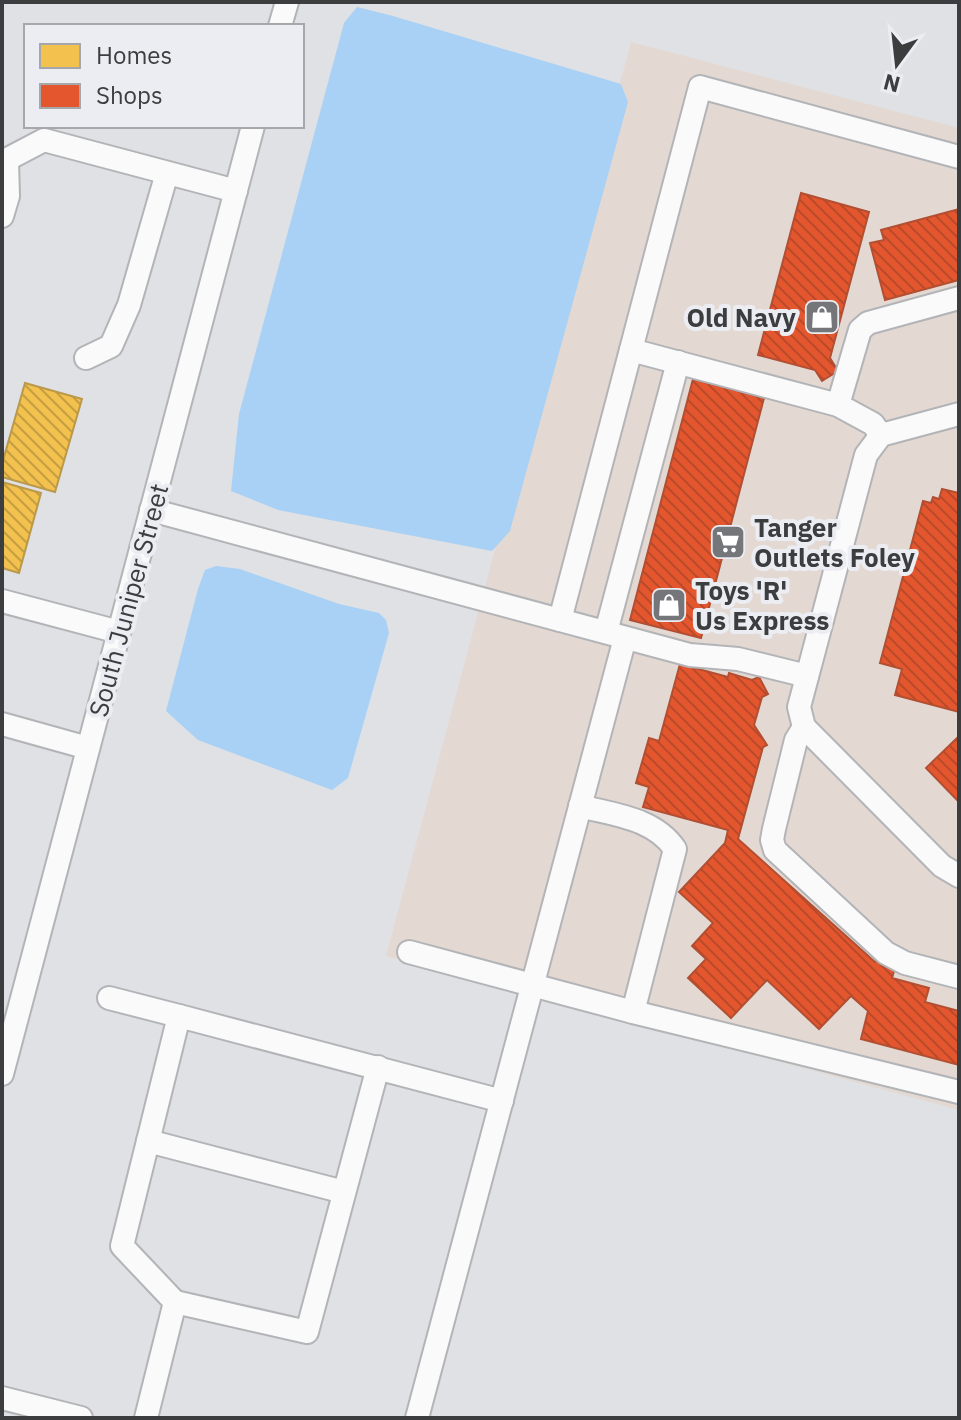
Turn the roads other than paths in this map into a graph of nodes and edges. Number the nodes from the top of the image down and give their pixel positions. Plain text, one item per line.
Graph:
1 (287, 2) edge
2 (281, 24) edge
3 (252, 128) edge
4 (959, 157) edge
5 (4, 161) edge
6 (167, 173) junction
7 (236, 191) junction
8 (2, 216) edge
9 (959, 298) edge
10 (631, 350) junction
11 (86, 358) dead end
12 (678, 362) junction
13 (838, 405) junction
14 (959, 414) edge
15 (881, 435) junction
16 (151, 510) junction
17 (2, 601) edge
18 (560, 620) junction
19 (119, 632) junction
20 (616, 635) junction
21 (807, 676) junction
22 (2, 724) edge
23 (804, 727) junction
24 (88, 748) junction
25 (580, 806) junction
26 (959, 876) edge
27 (409, 952) dead end
28 (959, 977) edge
29 (532, 986) junction
30 (109, 998) dead end
31 (633, 1012) junction
32 (179, 1016) junction
33 (378, 1067) junction
34 (2, 1074) edge
35 (959, 1092) edge
36 (502, 1101) junction
37 (148, 1141) junction
38 (344, 1192) junction
39 (175, 1302) junction
40 (2, 1398) edge
41 (81, 1418) edge
42 (146, 1418) edge
43 (417, 1418) edge

1 - 2 street
3 - 7 street, South Juniper Street
4 - 10 street
5 - 6 street
5 - 8 street
6 - 7 street
6 - 11 street
7 - 16 street, South Juniper Street
9 - 13 street
10 - 12 street
10 - 18 street
12 - 13 street
12 - 20 street
13 - 15 street
14 - 15 street
15 - 21 street
16 - 18 street
16 - 19 street, South Juniper Street
17 - 19 street
18 - 20 street
19 - 24 street, South Juniper Street
20 - 21 street
20 - 25 street
21 - 23 street
22 - 24 street
23 - 26 street
23 - 28 street
24 - 34 street, South Juniper Street
25 - 29 street
25 - 31 street
27 - 29 street
29 - 31 street
29 - 36 street
30 - 32 street
31 - 35 street
32 - 33 street
32 - 37 street
33 - 36 street
33 - 38 street
36 - 43 street
37 - 38 street
37 - 39 street
38 - 39 street
39 - 42 street
40 - 41 street

